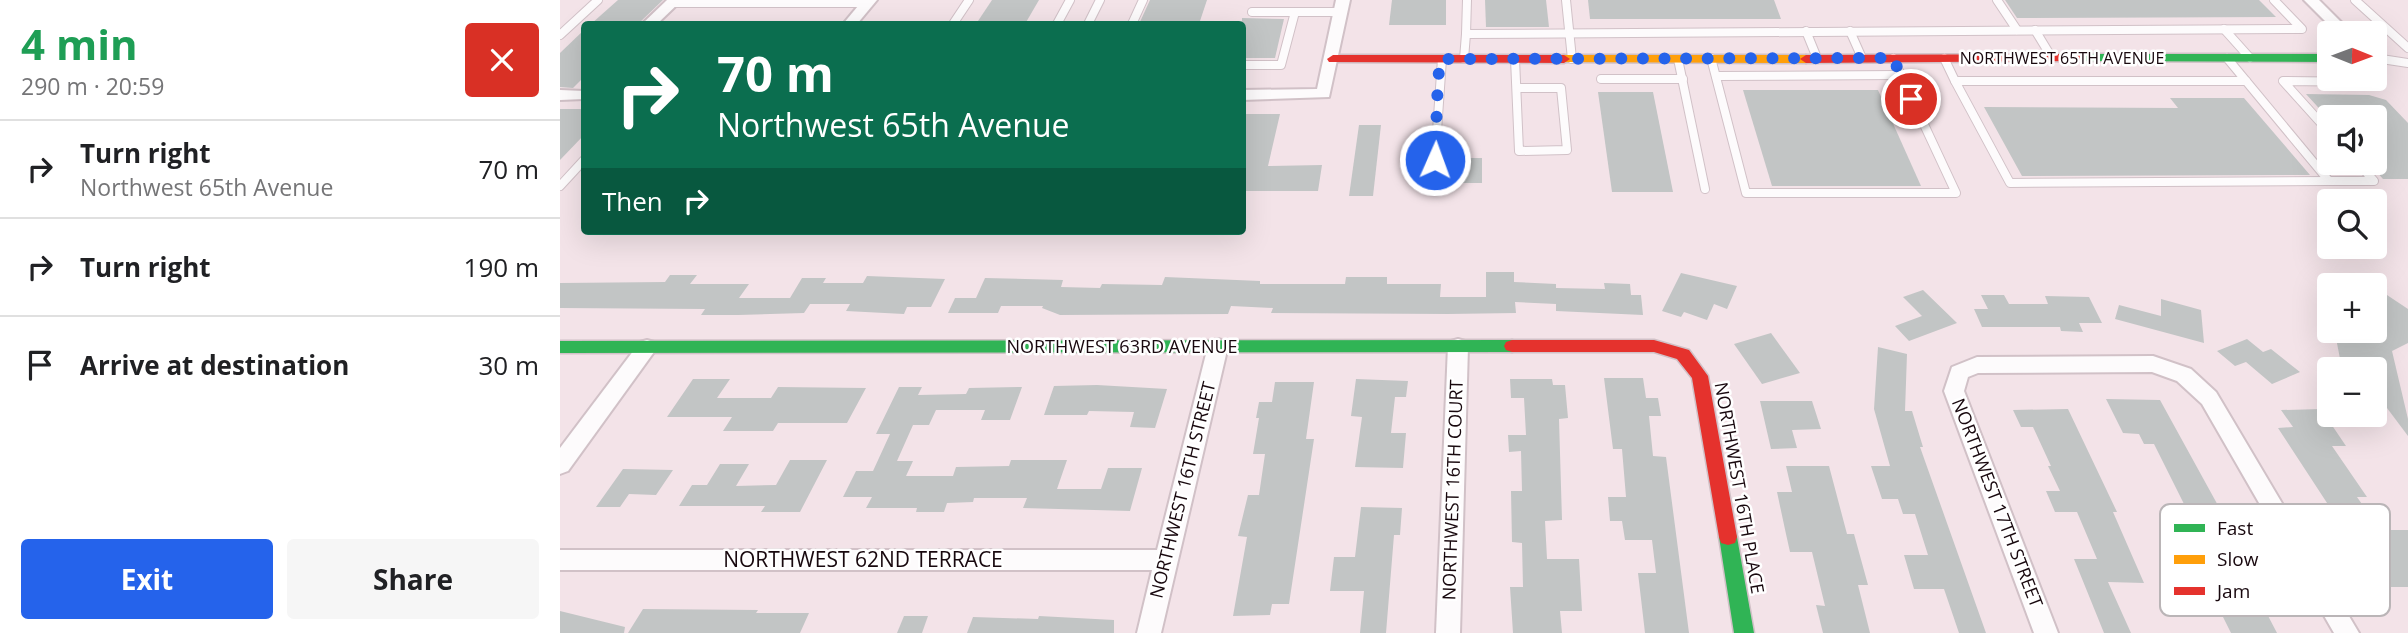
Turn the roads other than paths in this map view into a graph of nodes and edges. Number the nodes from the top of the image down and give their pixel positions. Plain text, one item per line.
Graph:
1 (598, 0) edge
2 (970, 0) edge
3 (1070, 0) edge
4 (1100, 0) edge
5 (1143, 0) edge
6 (1467, 0) edge
7 (1566, 0) edge
8 (1997, 0) edge
9 (2274, 0) edge
10 (2311, 0) edge
11 (2355, 0) edge
12 (868, 1) edge
13 (673, 2) edge
14 (1342, 6) edge
15 (1251, 12) dead end
16 (1295, 12) junction
17 (652, 21) edge
18 (852, 21) edge
19 (955, 21) edge
20 (1059, 21) edge
21 (1090, 21) edge
22 (1133, 21) edge
23 (2333, 21) edge
24 (2224, 29) junction
25 (2017, 30) junction
26 (2035, 30) junction
27 (1806, 31) junction
28 (1850, 31) junction
29 (1570, 32) junction
30 (1466, 34) junction
31 (560, 35) edge
32 (2408, 48) edge
33 (1712, 58) junction
34 (1817, 58) junction
35 (1862, 58) junction
36 (1893, 58) junction
37 (1944, 58) junction
38 (2052, 58) junction
39 (2227, 58) junction
40 (2250, 58) junction
41 (2317, 58) edge
42 (1333, 59) junction
43 (1442, 59) junction
44 (1464, 59) junction
45 (1515, 59) junction
46 (1572, 59) junction
47 (1678, 59) junction
48 (2387, 60) edge
49 (2408, 63) edge
50 (1246, 65) edge
51 (1900, 75) junction
52 (1716, 76) junction
53 (1601, 79) dead end
54 (1683, 79) junction
55 (2246, 81) junction
56 (2317, 81) edge
57 (1955, 82) junction
58 (1517, 88) junction
59 (1246, 95) edge
60 (2317, 119) edge
61 (1435, 160) dead end
62 (581, 163) edge
63 (2369, 175) edge
64 (2329, 181) junction
65 (560, 187) edge
66 (1706, 189) dead end
67 (1218, 346) junction
68 (1458, 346) junction
69 (560, 347) edge
70 (647, 347) junction
71 (1683, 354) joint
72 (560, 465) edge
73 (2271, 504) edge
74 (560, 560) edge
75 (1167, 560) junction
76 (2337, 616) edge
77 (1149, 633) edge
78 (1448, 633) edge
79 (1744, 633) edge
80 (2046, 633) edge
81 (2347, 633) edge

1 - 31 lane
2 - 19 lane
3 - 20 lane
4 - 21 lane
5 - 22 lane
6 - 30 lane
7 - 29 lane
8 - 25 lane
9 - 24 lane
10 - 23 street
11 - 32 lane
12 - 13 lane
12 - 18 street
13 - 17 street
14 - 16 lane
14 - 42 street
15 - 16 lane
16 - 50 lane
24 - 26 lane
24 - 40 lane
25 - 26 lane
25 - 28 lane
26 - 38 lane
27 - 28 lane
27 - 29 lane
27 - 34 lane
28 - 35 lane
29 - 30 lane
29 - 46 lane
30 - 44 lane
33 - 34 street, NORTHWEST 65TH AVENUE
33 - 47 street, NORTHWEST 65TH AVENUE
33 - 52 lane
34 - 35 street, NORTHWEST 65TH AVENUE
35 - 36 street, NORTHWEST 65TH AVENUE
36 - 37 street, NORTHWEST 65TH AVENUE
36 - 51 lane
37 - 38 street, NORTHWEST 65TH AVENUE
37 - 57 lane
38 - 39 street, NORTHWEST 65TH AVENUE
39 - 40 street, NORTHWEST 65TH AVENUE
39 - 55 lane
40 - 41 street, NORTHWEST 65TH AVENUE
42 - 43 street, NORTHWEST 65TH AVENUE
42 - 59 street
43 - 44 street, NORTHWEST 65TH AVENUE
43 - 61 lane
44 - 45 street, NORTHWEST 65TH AVENUE
45 - 46 street, NORTHWEST 65TH AVENUE
45 - 58 lane
46 - 47 street, NORTHWEST 65TH AVENUE
47 - 54 lane
48 - 49 lane
51 - 52 lane
51 - 52 lane
53 - 54 lane
54 - 66 lane
55 - 57 lane
55 - 64 lane
56 - 60 lane
57 - 64 lane
58 - 58 lane
62 - 65 lane
63 - 64 lane
67 - 68 street, NORTHWEST 63RD AVENUE
67 - 70 street, NORTHWEST 63RD AVENUE
67 - 75 street, NORTHWEST 16TH STREET
68 - 71 street, NORTHWEST 63RD AVENUE
68 - 78 street, NORTHWEST 16TH COURT
69 - 70 street, NORTHWEST 63RD AVENUE
70 - 72 street
71 - 79 street, NORTHWEST 16TH PLACE
73 - 80 street, NORTHWEST 17TH STREET
74 - 75 street, NORTHWEST 62ND TERRACE
75 - 77 street, NORTHWEST 16TH STREET
76 - 81 street, NORTHWEST 17TH STREET

